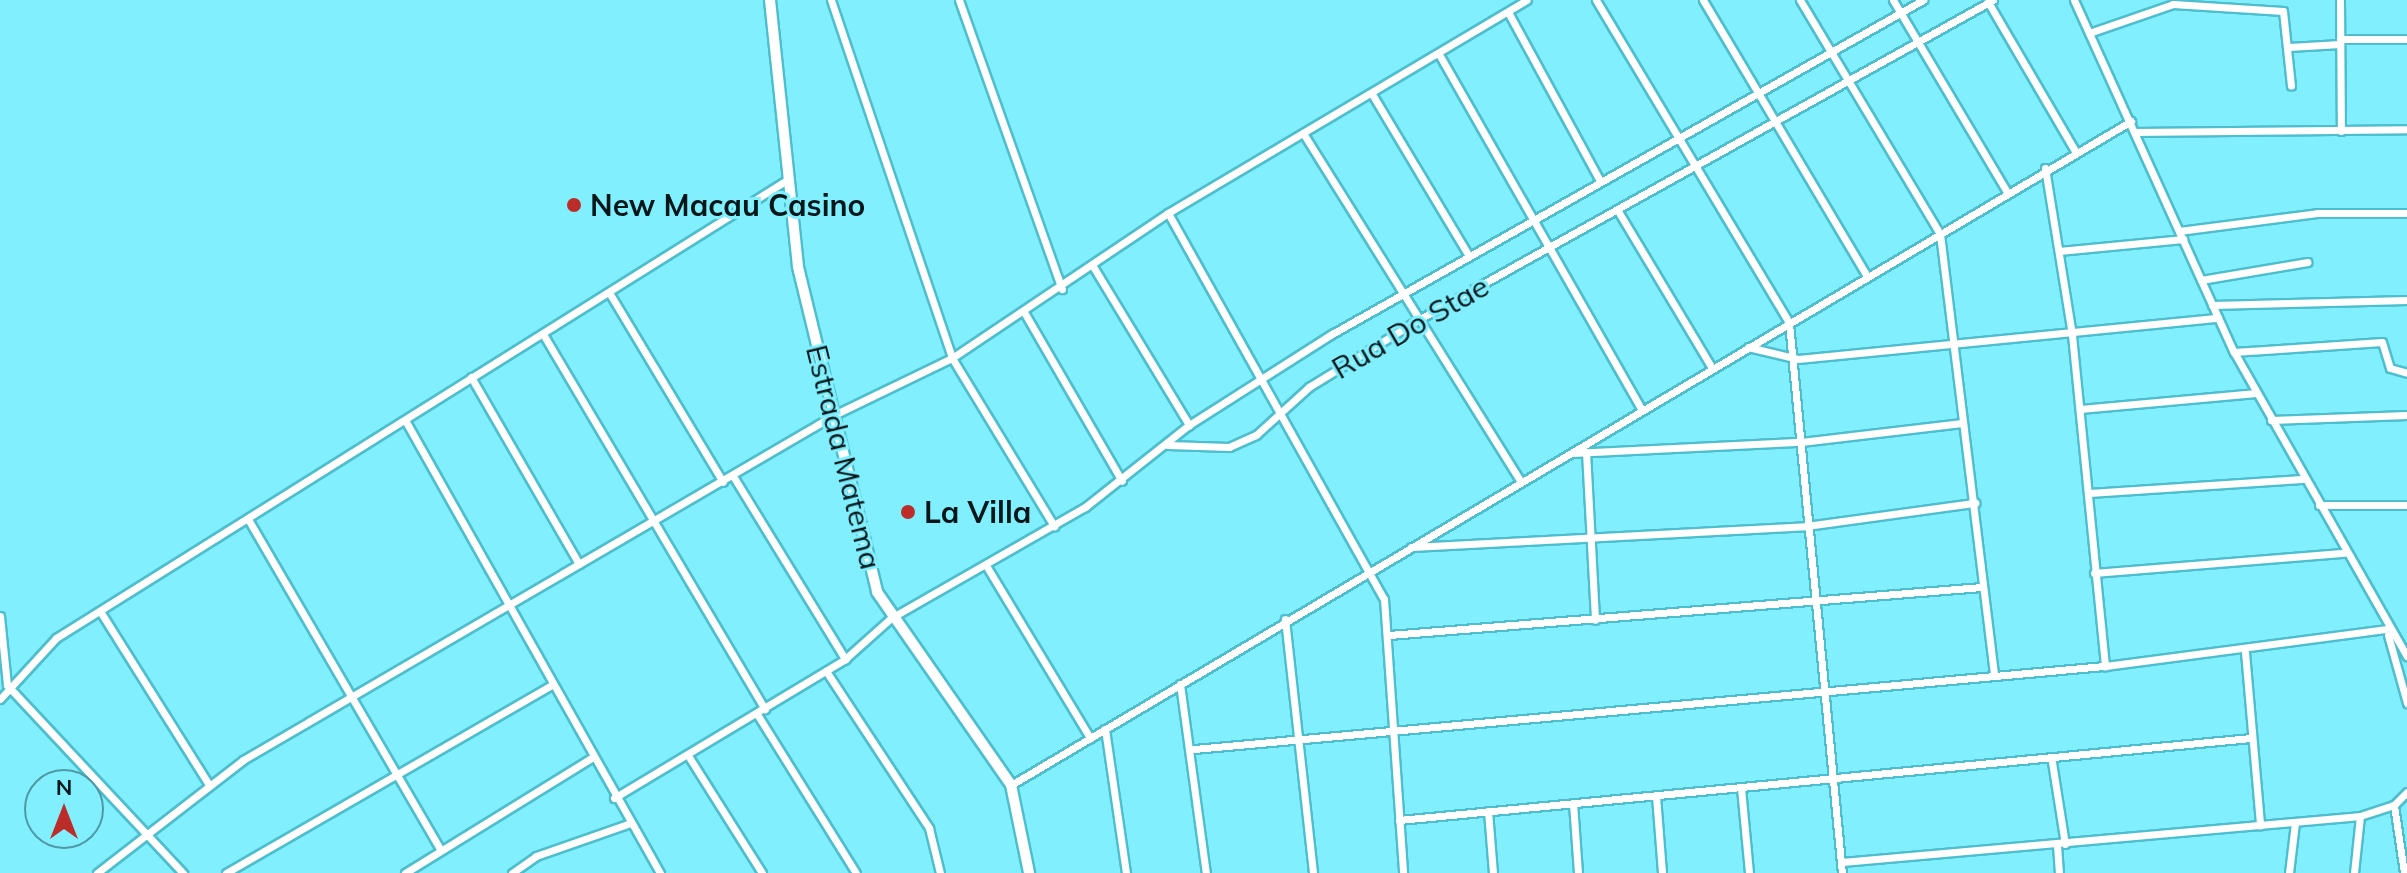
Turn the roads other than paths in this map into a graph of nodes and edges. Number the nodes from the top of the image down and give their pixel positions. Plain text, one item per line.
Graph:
1 (770, 0) edge
2 (831, 0) edge
3 (959, 0) edge
4 (1527, 0) edge
5 (1596, 0) edge
6 (1703, 0) edge
7 (1800, 0) edge
8 (1893, 0) edge
9 (1923, 0) edge
10 (2074, 0) edge
11 (2340, 0) edge
12 (1990, 1) edge
13 (2208, 4) edge
14 (1508, 12) junction
15 (1901, 13) junction
16 (2089, 33) junction
17 (2407, 39) edge
18 (2340, 42) junction
19 (1919, 44) junction
20 (2289, 47) junction
21 (1833, 52) junction
22 (1440, 56) junction
23 (1850, 84) junction
24 (2291, 86) dead end
25 (1372, 94) junction
26 (1759, 94) junction
27 (2131, 121) junction
28 (1777, 124) junction
29 (2407, 129) edge
30 (2341, 131) junction
31 (2136, 132) junction
32 (1303, 133) junction
33 (1680, 138) junction
34 (2075, 151) junction
35 (1699, 168) junction
36 (2045, 168) junction
37 (787, 180) junction
38 (1600, 181) junction
39 (2006, 190) junction
40 (1618, 211) junction
41 (1168, 213) junction
42 (2407, 213) edge
43 (1531, 218) junction
44 (1940, 234) junction
45 (2181, 235) junction
46 (1548, 248) junction
47 (2059, 251) junction
48 (1467, 253) junction
49 (2307, 262) dead end
50 (1094, 268) junction
51 (1866, 275) junction
52 (2201, 280) junction
53 (1062, 289) junction
54 (1400, 293) junction
55 (610, 294) junction
56 (2407, 300) edge
57 (2212, 305) junction
58 (1024, 312) junction
59 (2218, 318) junction
60 (1418, 320) junction
61 (1789, 323) junction
62 (543, 334) junction
63 (2072, 335) junction
64 (1952, 343) junction
65 (1748, 347) junction
66 (2234, 352) junction
67 (952, 358) junction
68 (1798, 359) junction
69 (1712, 368) junction
70 (2407, 373) edge
71 (1263, 376) junction
72 (471, 377) junction
73 (2256, 393) junction
74 (2080, 409) junction
75 (1642, 410) junction
76 (834, 415) junction
77 (2407, 415) edge
78 (1281, 417) junction
79 (405, 420) junction
80 (2271, 420) junction
81 (1962, 423) junction
82 (1189, 425) junction
83 (1801, 442) junction
84 (1168, 445) junction
85 (1586, 452) junction
86 (1570, 453) junction
87 (733, 476) junction
88 (2302, 479) junction
89 (1122, 481) junction
90 (723, 482) junction
91 (1521, 482) junction
92 (2089, 493) junction
93 (1975, 503) junction
94 (2319, 505) junction
95 (2407, 505) edge
96 (248, 519) junction
97 (649, 523) junction
98 (1054, 526) junction
99 (1806, 526) junction
100 (1591, 540) junction
101 (1409, 547) junction
102 (2344, 553) junction
103 (579, 564) junction
104 (987, 567) junction
105 (1371, 569) junction
106 (2094, 573) junction
107 (1982, 587) junction
108 (1814, 601) junction
109 (506, 605) junction
110 (100, 611) junction
111 (0, 616) edge
112 (891, 618) junction
113 (1285, 619) junction
114 (1595, 620) junction
115 (2386, 629) junction
116 (1389, 635) junction
117 (2407, 636) edge
118 (2395, 641) junction
119 (2245, 652) junction
120 (2407, 656) edge
121 (845, 659) junction
122 (2105, 666) junction
123 (826, 671) junction
124 (1994, 676) junction
125 (1180, 684) junction
126 (7, 685) junction
127 (551, 685) junction
128 (1824, 691) junction
129 (353, 697) junction
130 (0, 699) edge
131 (2407, 703) edge
132 (761, 711) junction
133 (1105, 729) junction
134 (1392, 731) junction
135 (1090, 738) junction
136 (2250, 738) junction
137 (1299, 739) junction
138 (1194, 749) junction
139 (689, 757) junction
140 (591, 758) junction
141 (2052, 762) junction
142 (394, 771) junction
143 (1833, 781) junction
144 (209, 785) junction
145 (1011, 785) junction
146 (1741, 788) junction
147 (2407, 792) edge
148 (1656, 796) junction
149 (614, 798) junction
150 (1573, 803) junction
151 (2394, 805) junction
152 (1488, 811) junction
153 (2360, 816) junction
154 (1399, 820) junction
155 (631, 823) junction
156 (2295, 823) junction
157 (2260, 825) junction
158 (149, 831) junction
159 (2061, 844) junction
160 (441, 850) junction
161 (1842, 862) junction
162 (97, 873) edge
163 (183, 873) edge
164 (226, 873) edge
165 (405, 873) edge
166 (512, 873) edge
167 (660, 873) edge
168 (762, 873) edge
169 (856, 873) edge
170 (940, 873) edge
171 (1029, 873) edge
172 (1126, 873) edge
173 (1206, 873) edge
174 (1313, 873) edge
175 (1403, 873) edge
176 (1493, 873) edge
177 (1578, 873) edge
178 (1662, 873) edge
179 (1749, 873) edge
180 (1842, 873) edge
181 (2059, 873) edge
182 (2289, 873) edge
183 (2354, 873) edge
184 (2404, 873) edge

1 - 37 street, Estrada Matema
2 - 67 street
3 - 53 street
4 - 14 street
5 - 33 street
6 - 26 street
7 - 21 street
8 - 15 street
9 - 15 street
10 - 16 street
11 - 18 street
12 - 19 street, Rua Do Stae
12 - 34 street
13 - 16 street
13 - 20 street
14 - 22 street
14 - 38 street
15 - 19 street
15 - 21 street
16 - 27 street
17 - 18 street
18 - 20 street
18 - 30 street
19 - 23 street, Rua Do Stae
19 - 39 street
20 - 24 street
21 - 23 street
21 - 26 street
22 - 25 street
22 - 43 street
23 - 28 street, Rua Do Stae
23 - 44 street
25 - 32 street
25 - 48 street
26 - 28 street
26 - 33 street
27 - 31 street
27 - 34 street
28 - 35 street, Rua Do Stae
28 - 51 street
29 - 30 street
30 - 31 street
31 - 45 street
32 - 41 street
32 - 54 street
33 - 35 street
33 - 38 street
34 - 36 street
35 - 40 street, Rua Do Stae
35 - 61 street
36 - 39 street
36 - 47 street
37 - 55 street
37 - 76 street, Estrada Matema
38 - 43 street
39 - 44 street
40 - 46 street, Rua Do Stae
40 - 69 street
41 - 50 street
41 - 71 street
42 - 45 street
43 - 46 street
43 - 48 street
44 - 51 street
44 - 64 street
45 - 47 street
45 - 52 street
46 - 60 street, Rua Do Stae
46 - 75 street
47 - 63 street
48 - 54 street
49 - 52 street
50 - 53 street
50 - 82 street
51 - 61 street
52 - 57 street
53 - 58 street
54 - 60 street
54 - 71 street
55 - 62 street
55 - 90 street
56 - 57 street
57 - 59 street
58 - 67 street
58 - 89 street
59 - 63 street
59 - 66 street
60 - 78 street, Rua Do Stae
60 - 91 street
61 - 65 street
61 - 68 street
62 - 72 street
62 - 97 street
63 - 64 street
63 - 74 street
64 - 68 street
64 - 81 street
65 - 68 street
65 - 69 street
66 - 70 street
66 - 73 street
67 - 76 street
67 - 98 street
68 - 83 street
69 - 75 street
71 - 78 street
71 - 82 street
72 - 79 street
72 - 103 street
73 - 74 street
73 - 80 street
74 - 92 street
75 - 86 street
76 - 87 street
76 - 112 street, Estrada Matema
77 - 80 street
78 - 84 street, Rua Do Stae
78 - 105 street
79 - 96 street
79 - 109 street
80 - 88 street
81 - 83 street
81 - 93 street
82 - 84 street
83 - 85 street
83 - 99 street
84 - 89 street
85 - 86 street
85 - 100 street
86 - 91 street
87 - 90 street
87 - 121 street
88 - 92 street
88 - 94 street
89 - 98 street
90 - 97 street
91 - 101 street
92 - 106 street
93 - 99 street
93 - 107 street
94 - 95 street
94 - 102 street
96 - 110 street
96 - 129 street
97 - 103 street
97 - 132 street
98 - 104 street
99 - 100 street
99 - 108 street
100 - 101 street
100 - 114 street
101 - 105 street
102 - 106 street
102 - 115 street
103 - 109 street
104 - 112 street
104 - 135 street
105 - 113 street
105 - 116 street
106 - 122 street
107 - 108 street
107 - 124 street
108 - 114 street
108 - 128 street
109 - 127 street
109 - 129 street
110 - 126 street
110 - 144 street
111 - 126 street
112 - 121 street
112 - 145 street, Estrada Matema
113 - 125 street
113 - 137 street
114 - 116 street
115 - 118 street
115 - 119 street
115 - 131 street
116 - 134 street
117 - 118 street
118 - 120 street
119 - 122 street
119 - 136 street
121 - 123 street
122 - 124 street
123 - 132 street
123 - 170 street
124 - 128 street
125 - 133 street
125 - 138 street
126 - 130 street
126 - 158 street
127 - 140 street
127 - 142 street
128 - 134 street
128 - 143 street
129 - 142 street
129 - 144 street
132 - 139 street
132 - 169 street
133 - 135 street
133 - 172 street
134 - 137 street
134 - 154 street
135 - 145 street
136 - 141 street
136 - 157 street
137 - 138 street
137 - 174 street
138 - 173 street
139 - 149 street
139 - 168 street
140 - 149 street
140 - 160 street
141 - 143 street
141 - 159 street
142 - 160 street
142 - 164 street
143 - 146 street
143 - 161 street
144 - 158 street
145 - 171 street, Estrada Matema
146 - 148 street
146 - 179 street
147 - 151 street
148 - 150 street
148 - 178 street
149 - 155 street
150 - 152 street
150 - 177 street
151 - 153 street
151 - 184 street
152 - 154 street
152 - 176 street
153 - 156 street
153 - 183 street
154 - 175 street
155 - 166 street
155 - 167 street
156 - 157 street
156 - 182 street
157 - 159 street
158 - 162 street
158 - 163 street
159 - 161 street
159 - 181 street
160 - 165 street
161 - 180 street

